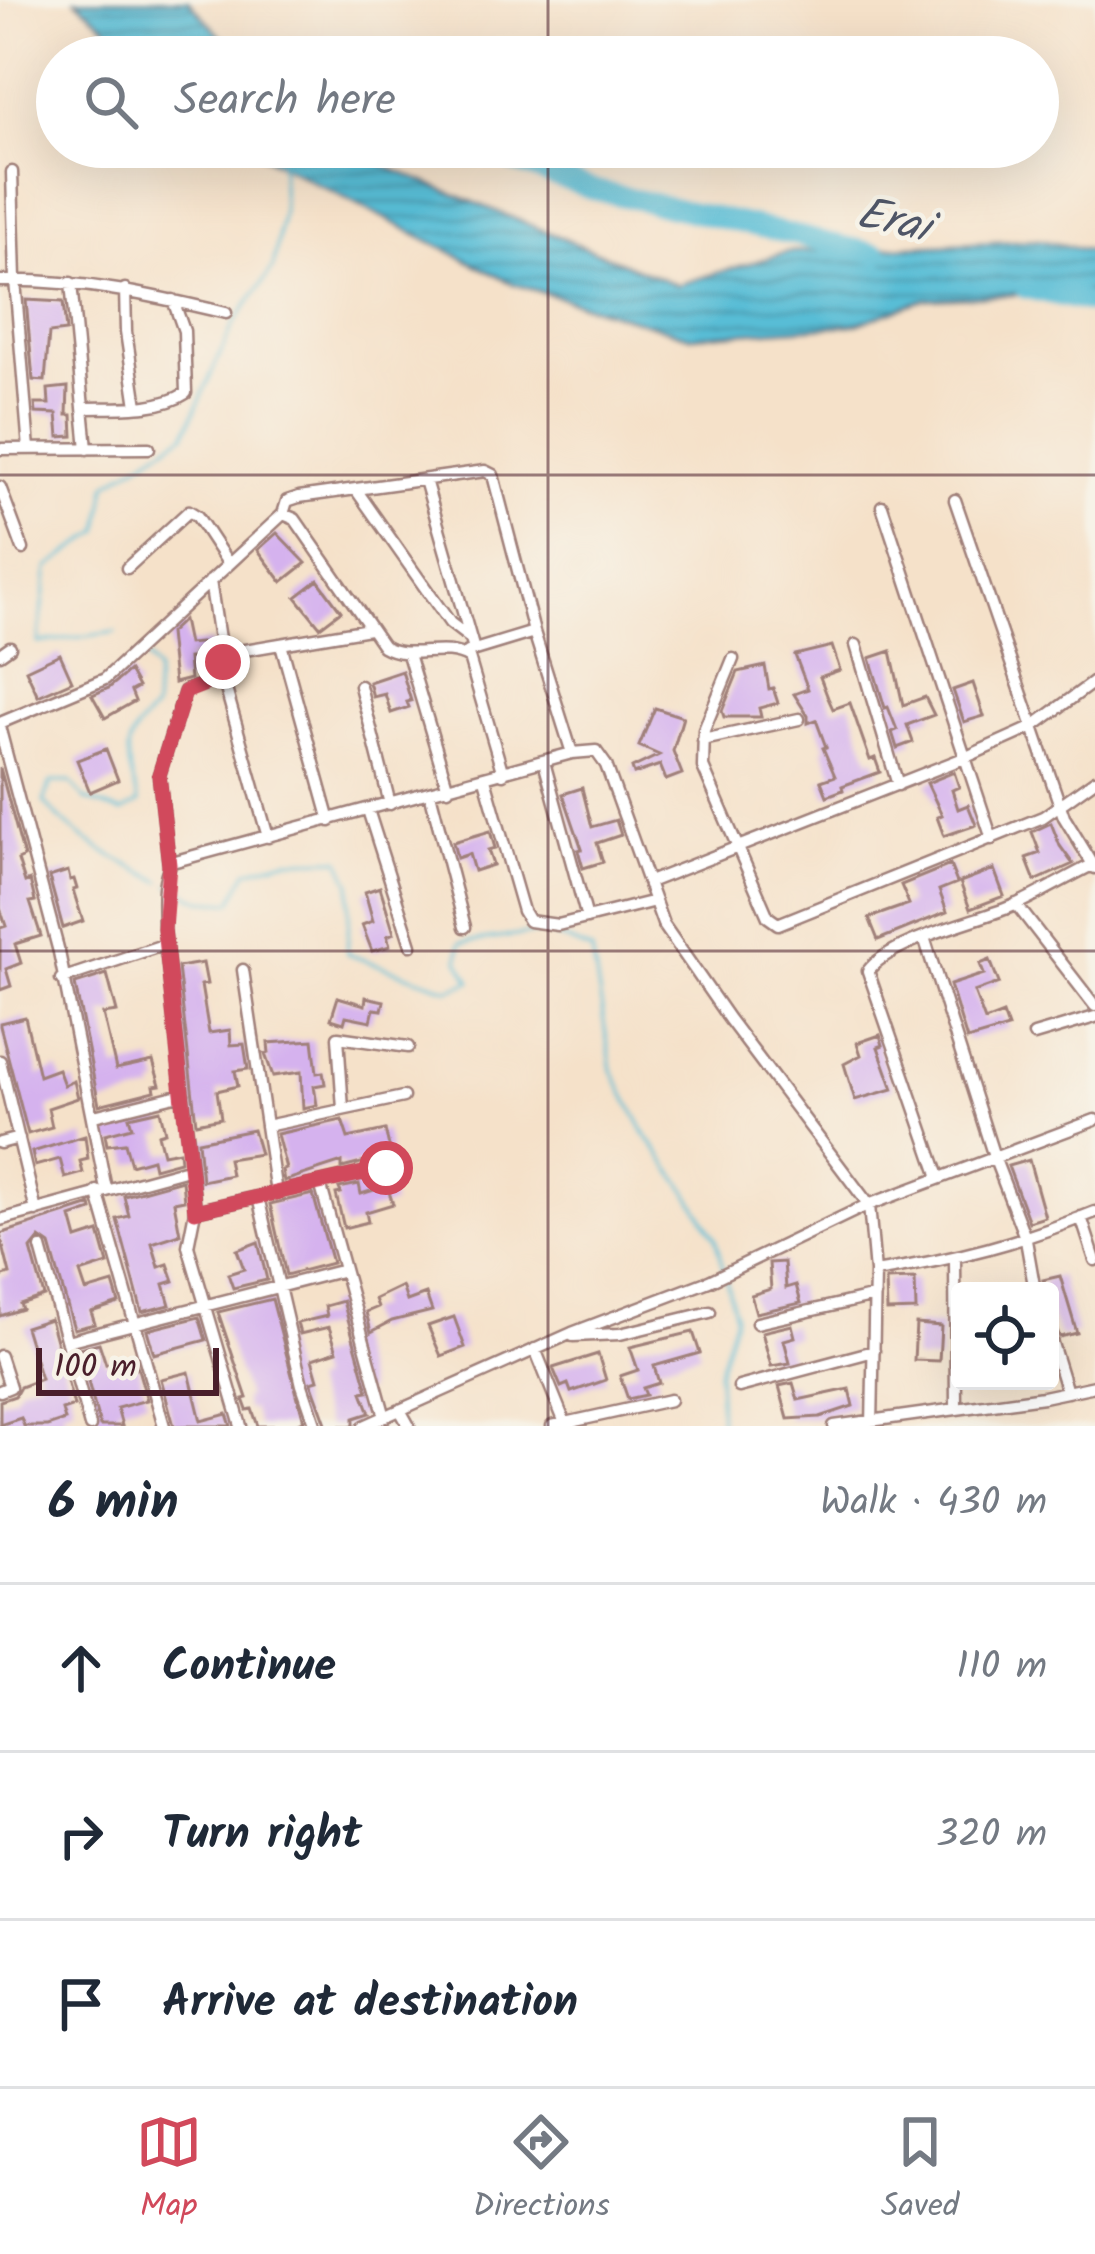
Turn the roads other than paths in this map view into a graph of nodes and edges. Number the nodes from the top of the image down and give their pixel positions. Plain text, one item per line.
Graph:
1 (12, 172) dead end
2 (0, 280) edge
3 (15, 280) junction
4 (71, 283) junction
5 (125, 289) junction
6 (173, 300) junction
7 (226, 313) dead end
8 (137, 406) junction
9 (83, 408) junction
10 (87, 448) junction
11 (149, 448) dead end
12 (0, 449) edge
13 (29, 449) junction
14 (425, 480) junction
15 (0, 487) edge
16 (357, 490) junction
17 (955, 500) dead end
18 (882, 506) dead end
19 (283, 514) junction
20 (23, 549) dead end
21 (228, 563) junction
22 (128, 568) dead end
23 (209, 580) junction
24 (369, 629) junction
25 (534, 632) junction
26 (281, 644) junction
27 (856, 645) dead end
28 (470, 647) junction
29 (221, 654) junction
30 (408, 654) junction
31 (733, 659) dead end
32 (222, 675) junction
33 (1095, 681) edge
34 (360, 686) dead end
35 (799, 719) dead end
36 (0, 726) edge
37 (1031, 728) junction
38 (703, 740) junction
39 (572, 753) junction
40 (964, 758) junction
41 (544, 763) junction
42 (503, 774) junction
43 (484, 778) junction
44 (1095, 780) edge
45 (898, 785) junction
46 (448, 789) junction
47 (430, 794) junction
48 (390, 804) junction
49 (1060, 806) junction
50 (368, 810) junction
51 (330, 821) junction
52 (268, 838) junction
53 (992, 839) junction
54 (736, 847) junction
55 (1094, 866) edge
56 (168, 867) junction
57 (649, 882) junction
58 (655, 901) junction
59 (1016, 904) junction
60 (587, 918) junction
61 (465, 927) dead end
62 (924, 937) junction
63 (166, 944) junction
64 (411, 945) dead end
65 (243, 970) dead end
66 (61, 979) junction
67 (1095, 1006) edge
68 (1095, 1017) edge
69 (1034, 1035) dead end
70 (408, 1047) dead end
71 (0, 1061) edge
72 (183, 1094) junction
73 (403, 1097) dead end
74 (343, 1109) junction
75 (94, 1117) junction
76 (1095, 1120) edge
77 (266, 1126) junction
78 (19, 1138) junction
79 (0, 1143) edge
80 (994, 1157) junction
81 (191, 1168) junction
82 (386, 1168) dead end
83 (939, 1177) junction
84 (320, 1183) junction
85 (101, 1190) junction
86 (276, 1192) junction
87 (258, 1197) junction
88 (869, 1205) junction
89 (36, 1211) junction
90 (195, 1211) junction
91 (1095, 1212) edge
92 (1081, 1217) junction
93 (0, 1220) edge
94 (1026, 1240) junction
95 (41, 1249) dead end
96 (955, 1258) junction
97 (1095, 1260) edge
98 (344, 1270) junction
99 (875, 1272) junction
100 (1033, 1282) edge
101 (279, 1285) junction
102 (875, 1296) junction
103 (206, 1306) junction
104 (710, 1312) dead end
105 (758, 1323) dead end
106 (136, 1325) junction
107 (564, 1336) junction
108 (68, 1341) junction
109 (535, 1349) junction
110 (874, 1351) junction
111 (0, 1356) edge
112 (1059, 1366) edge
113 (1095, 1386) edge
114 (739, 1387) dead end
115 (0, 1391) edge
116 (1067, 1392) junction
117 (670, 1400) dead end
118 (956, 1408) junction
119 (400, 1410) junction
120 (385, 1417) junction
121 (872, 1423) edge
122 (558, 1425) edge
123 (90, 1426) edge
124 (164, 1426) edge
125 (241, 1426) edge
126 (316, 1426) edge
127 (364, 1426) edge
128 (409, 1426) edge
129 (834, 1426) edge

1 - 3 street
2 - 3 street
3 - 4 street
3 - 13 street
4 - 5 street
4 - 9 street
5 - 6 street
5 - 8 street
6 - 7 street
6 - 8 street
8 - 9 street
9 - 10 street
10 - 11 street
10 - 13 street
12 - 13 street
14 - 16 street
14 - 25 street
14 - 28 street
15 - 20 street
16 - 19 street
16 - 28 street
17 - 37 street
18 - 40 street
19 - 21 street
19 - 24 street
21 - 22 street
21 - 23 street
23 - 29 street
23 - 36 street
24 - 26 street
24 - 30 street
25 - 28 street
25 - 39 street
26 - 29 street
26 - 51 street
27 - 45 street
28 - 30 street
28 - 42 street
29 - 32 street
30 - 46 street
31 - 38 street
32 - 52 street
32 - 56 street
33 - 37 street
34 - 48 street
35 - 38 street
36 - 66 street
37 - 40 street
37 - 49 street
38 - 54 street
39 - 41 street
39 - 57 street
40 - 45 street
40 - 53 street
41 - 42 street
41 - 60 street
42 - 43 street
43 - 46 street
43 - 60 street
44 - 49 street
45 - 54 street
46 - 47 street
47 - 48 street
47 - 61 street
48 - 50 street
49 - 53 street
49 - 55 street
50 - 51 street
50 - 64 street
51 - 52 street
52 - 56 street
53 - 54 street
54 - 57 street
55 - 59 street
56 - 63 street
57 - 58 street
58 - 60 street
58 - 88 street
59 - 62 street
59 - 67 street
62 - 80 street
62 - 83 street
63 - 66 street
63 - 72 street
65 - 77 street
66 - 75 street
68 - 69 street
70 - 74 street
71 - 78 street
72 - 75 street
72 - 81 street
73 - 74 street
74 - 77 street
75 - 85 street
76 - 80 street
77 - 86 street
78 - 79 street
78 - 89 street
80 - 83 street
80 - 94 street
81 - 85 street
81 - 90 street
82 - 84 street
83 - 88 street
84 - 86 street
84 - 98 street
85 - 89 street
85 - 106 street
86 - 87 street
87 - 90 street
87 - 101 street
88 - 99 street
88 - 107 street
89 - 93 street
90 - 103 street
91 - 92 street
92 - 94 street
92 - 97 street
94 - 96 street
94 - 100 street
95 - 108 street
96 - 99 street
96 - 118 street
98 - 101 street
98 - 120 street
99 - 102 street
101 - 103 street
101 - 126 street
102 - 105 street
102 - 110 street
103 - 106 street
103 - 125 street
104 - 107 street
106 - 108 street
106 - 124 street
107 - 109 street
108 - 123 street
109 - 119 street
109 - 122 street
110 - 114 street
110 - 121 street
111 - 115 street
112 - 116 street
113 - 116 street
116 - 118 street
117 - 122 street
118 - 121 street
119 - 120 street
119 - 128 street
120 - 127 street
121 - 129 street

